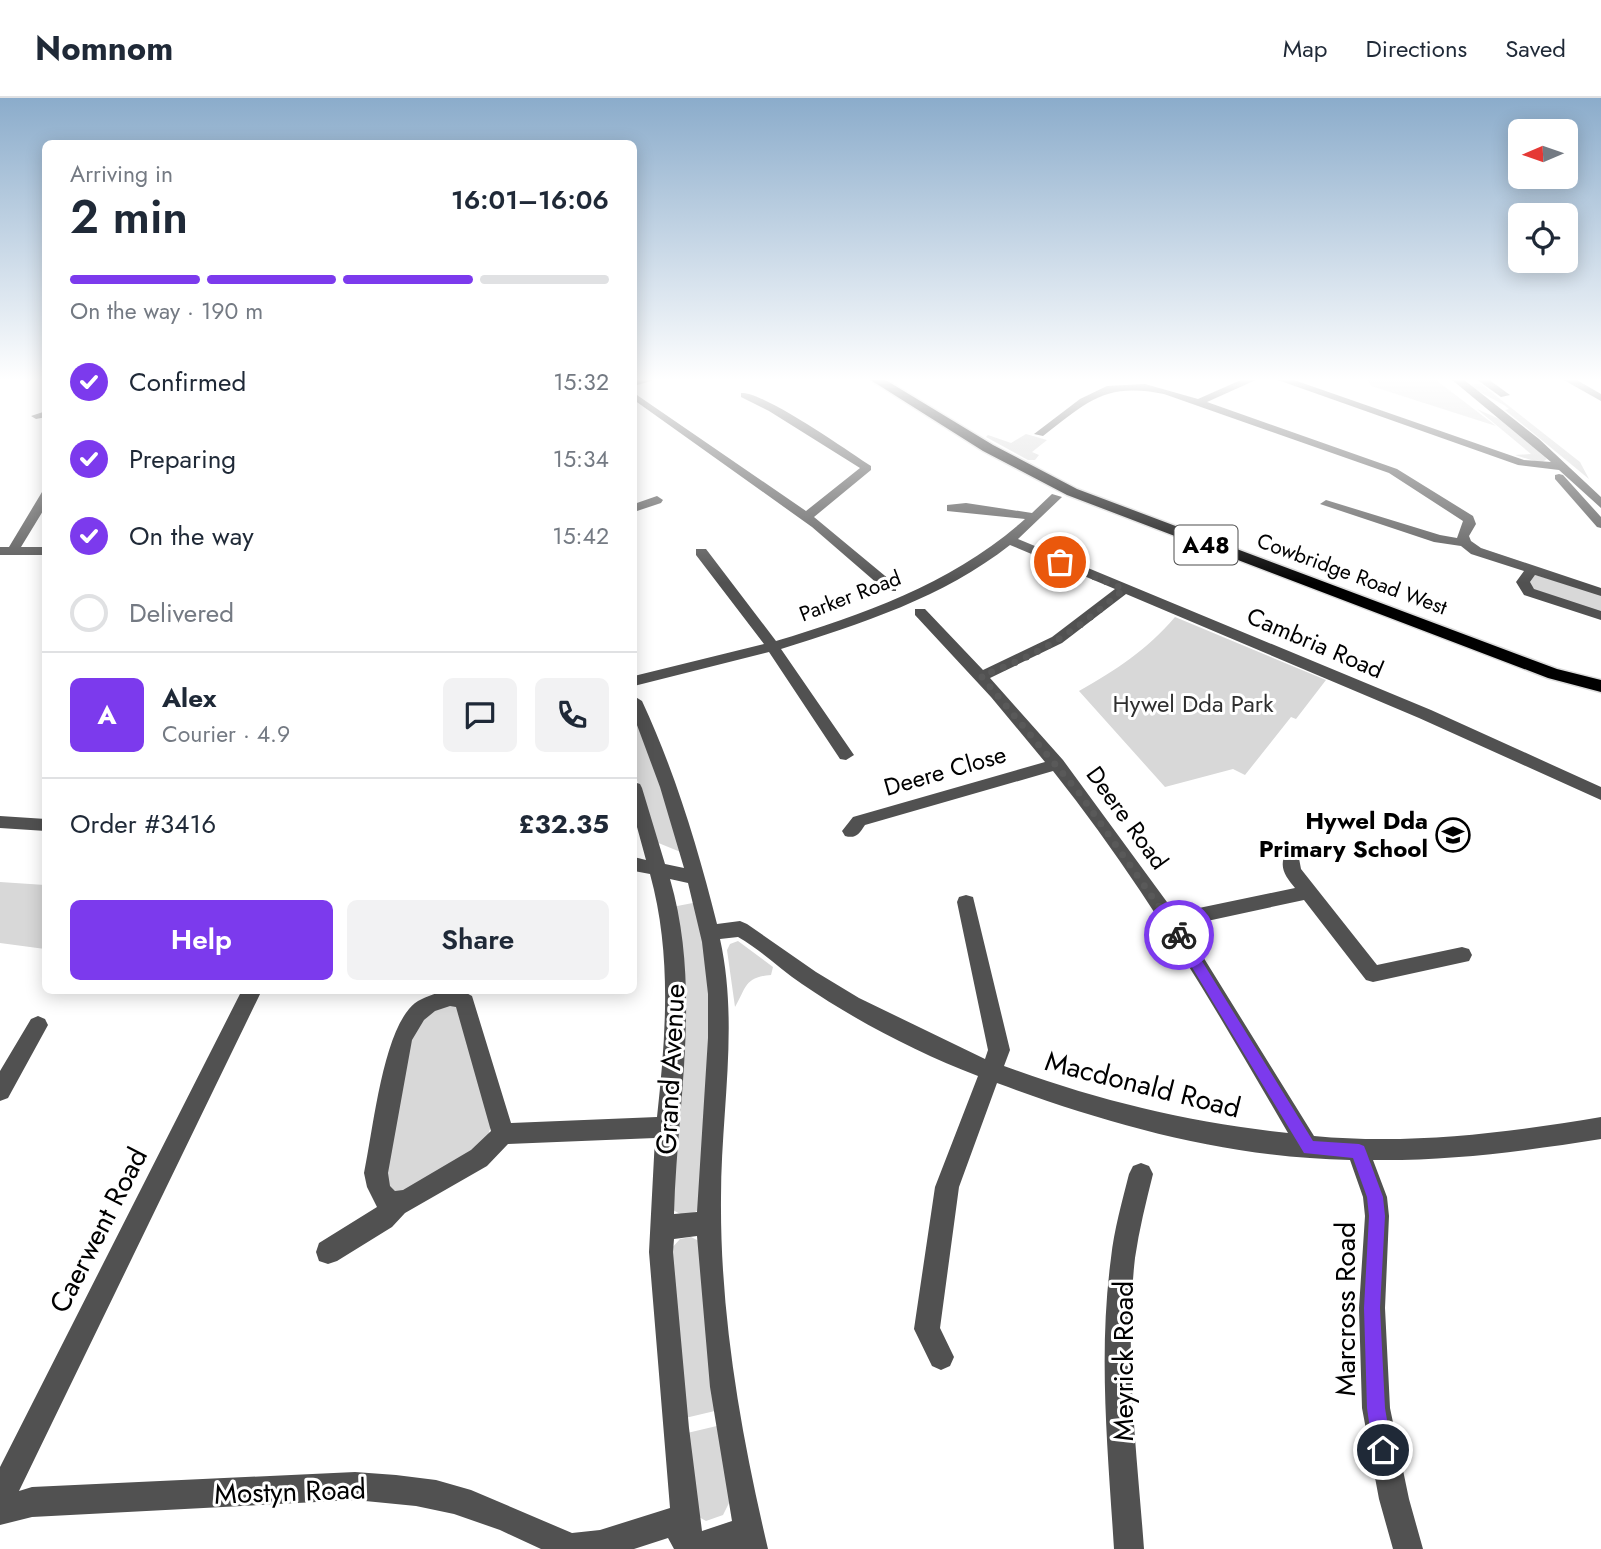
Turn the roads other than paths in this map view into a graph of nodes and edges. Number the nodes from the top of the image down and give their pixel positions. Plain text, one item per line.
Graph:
1 (706, 447) edge
2 (833, 447) edge
3 (986, 447) edge
4 (1321, 447) edge
5 (1477, 447) edge
6 (1541, 447) edge
7 (1549, 467) junction
8 (1564, 467) junction
9 (1596, 493) edge
10 (1056, 497) dead end
11 (657, 500) dead end
12 (42, 501) edge
13 (1601, 503) edge
14 (1326, 504) dead end
15 (637, 507) edge
16 (951, 508) dead end
17 (806, 517) junction
18 (1035, 517) junction
19 (1601, 524) edge
20 (1009, 540) junction
21 (1465, 543) junction
22 (6, 551) edge
23 (42, 551) edge
24 (701, 552) dead end
25 (1531, 569) junction
26 (891, 588) dead end
27 (1124, 589) junction
28 (1601, 592) edge
29 (920, 612) dead end
30 (1601, 616) edge
31 (773, 647) junction
32 (1554, 674) junction
33 (981, 676) junction
34 (637, 680) edge
35 (1601, 686) edge
36 (1601, 697) edge
37 (637, 708) edge
38 (846, 755) dead end
39 (1056, 764) junction
40 (1601, 794) edge
41 (637, 798) edge
42 (0, 822) edge
43 (42, 825) edge
44 (851, 831) dead end
45 (1292, 858) dead end
46 (637, 865) edge
47 (659, 870) junction
48 (696, 878) junction
49 (1309, 892) junction
50 (966, 902) dead end
51 (1171, 921) junction
52 (710, 932) junction
53 (1461, 955) dead end
54 (250, 994) edge
55 (38, 1025) dead end
56 (992, 1071) junction
57 (0, 1091) edge
58 (667, 1127) junction
59 (1601, 1128) edge
60 (503, 1134) junction
61 (1309, 1148) junction
62 (1359, 1151) junction
63 (1141, 1174) dead end
64 (396, 1205) junction
65 (709, 1223) junction
66 (662, 1228) junction
67 (328, 1252) dead end
68 (941, 1357) dead end
69 (0, 1498) edge
70 (0, 1510) edge
71 (751, 1540) edge
72 (572, 1549) edge
73 (689, 1549) edge
74 (1129, 1549) edge
75 (1408, 1549) edge

1 - 17 street
2 - 17 street
3 - 32 highway, Cowbridge Road West / A48
4 - 21 street
5 - 7 street
6 - 8 street
7 - 8 street
7 - 19 street
8 - 9 street
9 - 13 street
10 - 18 street, Parker Road
11 - 15 street
12 - 22 street
14 - 21 street
16 - 18 street
17 - 26 street
18 - 20 street, Parker Road
20 - 27 street, Cambria Road
20 - 31 street, Parker Road
21 - 25 street
22 - 23 street
24 - 31 street
25 - 28 street
25 - 30 street
27 - 33 street
27 - 40 street, Cambria Road
29 - 33 street, Deere Road
31 - 34 street, Parker Road
31 - 38 street
32 - 35 highway, Cowbridge Road West / A48
32 - 36 highway, Cowbridge Road West / A48
33 - 39 street, Deere Road
37 - 48 street, Grand Avenue
39 - 44 street, Deere Close
39 - 51 street, Deere Road
41 - 47 street, Grand Avenue
42 - 43 street
45 - 49 street
46 - 47 street
47 - 48 street
47 - 58 street, Grand Avenue
48 - 52 street, Grand Avenue
49 - 51 street
49 - 53 street
50 - 56 street
51 - 61 street, Deere Road
52 - 56 street, Macdonald Road
52 - 65 street, Grand Avenue
54 - 69 street, Caerwent Road
55 - 57 street
56 - 61 street, Macdonald Road
56 - 68 street
58 - 60 street
58 - 66 street, Grand Avenue
59 - 62 street, Macdonald Road
60 - 64 street
60 - 64 street
61 - 62 street, Macdonald Road
62 - 75 street, Marcross Road
63 - 74 street, Meyrick Road
64 - 67 street
65 - 66 street
65 - 71 street, Grand Avenue
66 - 73 street, Grand Avenue
70 - 72 street, Mostyn Road
71 - 73 street, Grand Avenue
72 - 73 street, Mostyn Road

